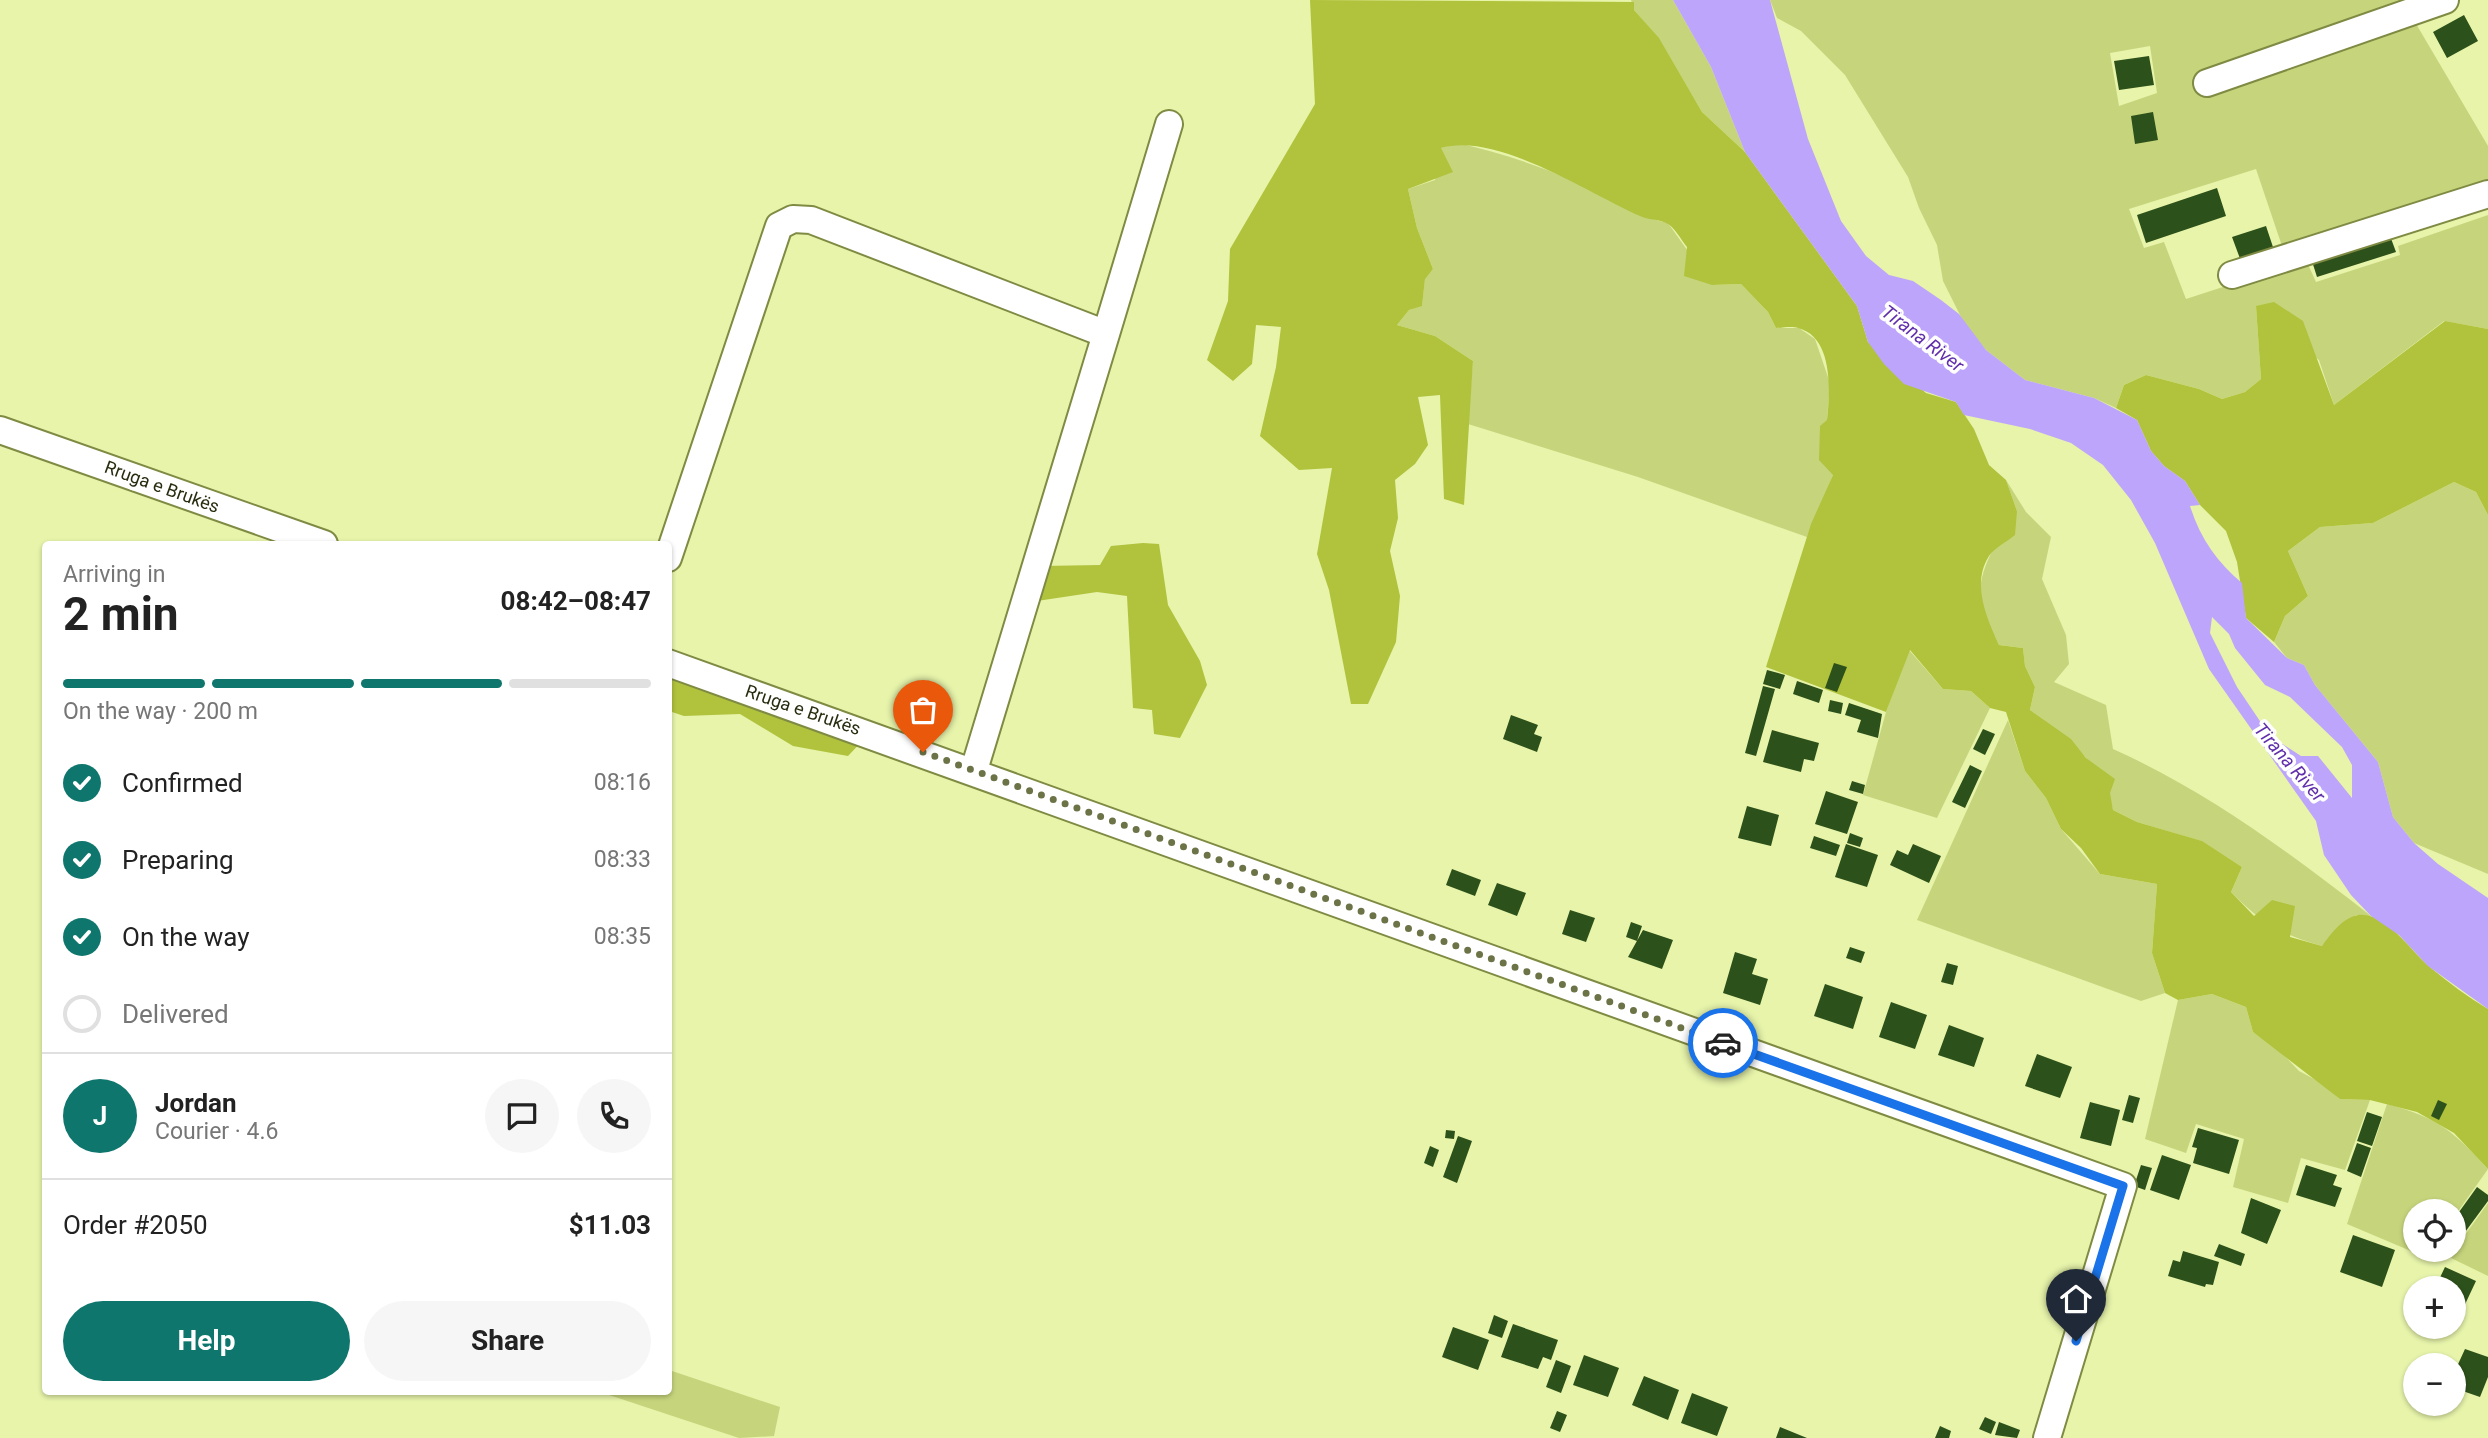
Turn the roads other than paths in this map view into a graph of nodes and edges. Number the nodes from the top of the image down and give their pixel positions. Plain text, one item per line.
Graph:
1 (2445, 0) edge
2 (2207, 83) dead end
3 (1169, 124) dead end
4 (2488, 194) edge
5 (2232, 275) dead end
6 (1107, 334) junction
7 (0, 429) edge
8 (316, 541) edge
9 (672, 546) edge
10 (672, 664) edge
11 (974, 770) junction
12 (2047, 1438) edge

1 - 2 street
3 - 6 street
4 - 5 street
6 - 9 street
6 - 11 street
7 - 8 street, Rruga e Brukës
10 - 11 street, Rruga e Brukës
11 - 12 street, Rruga e Brukës

